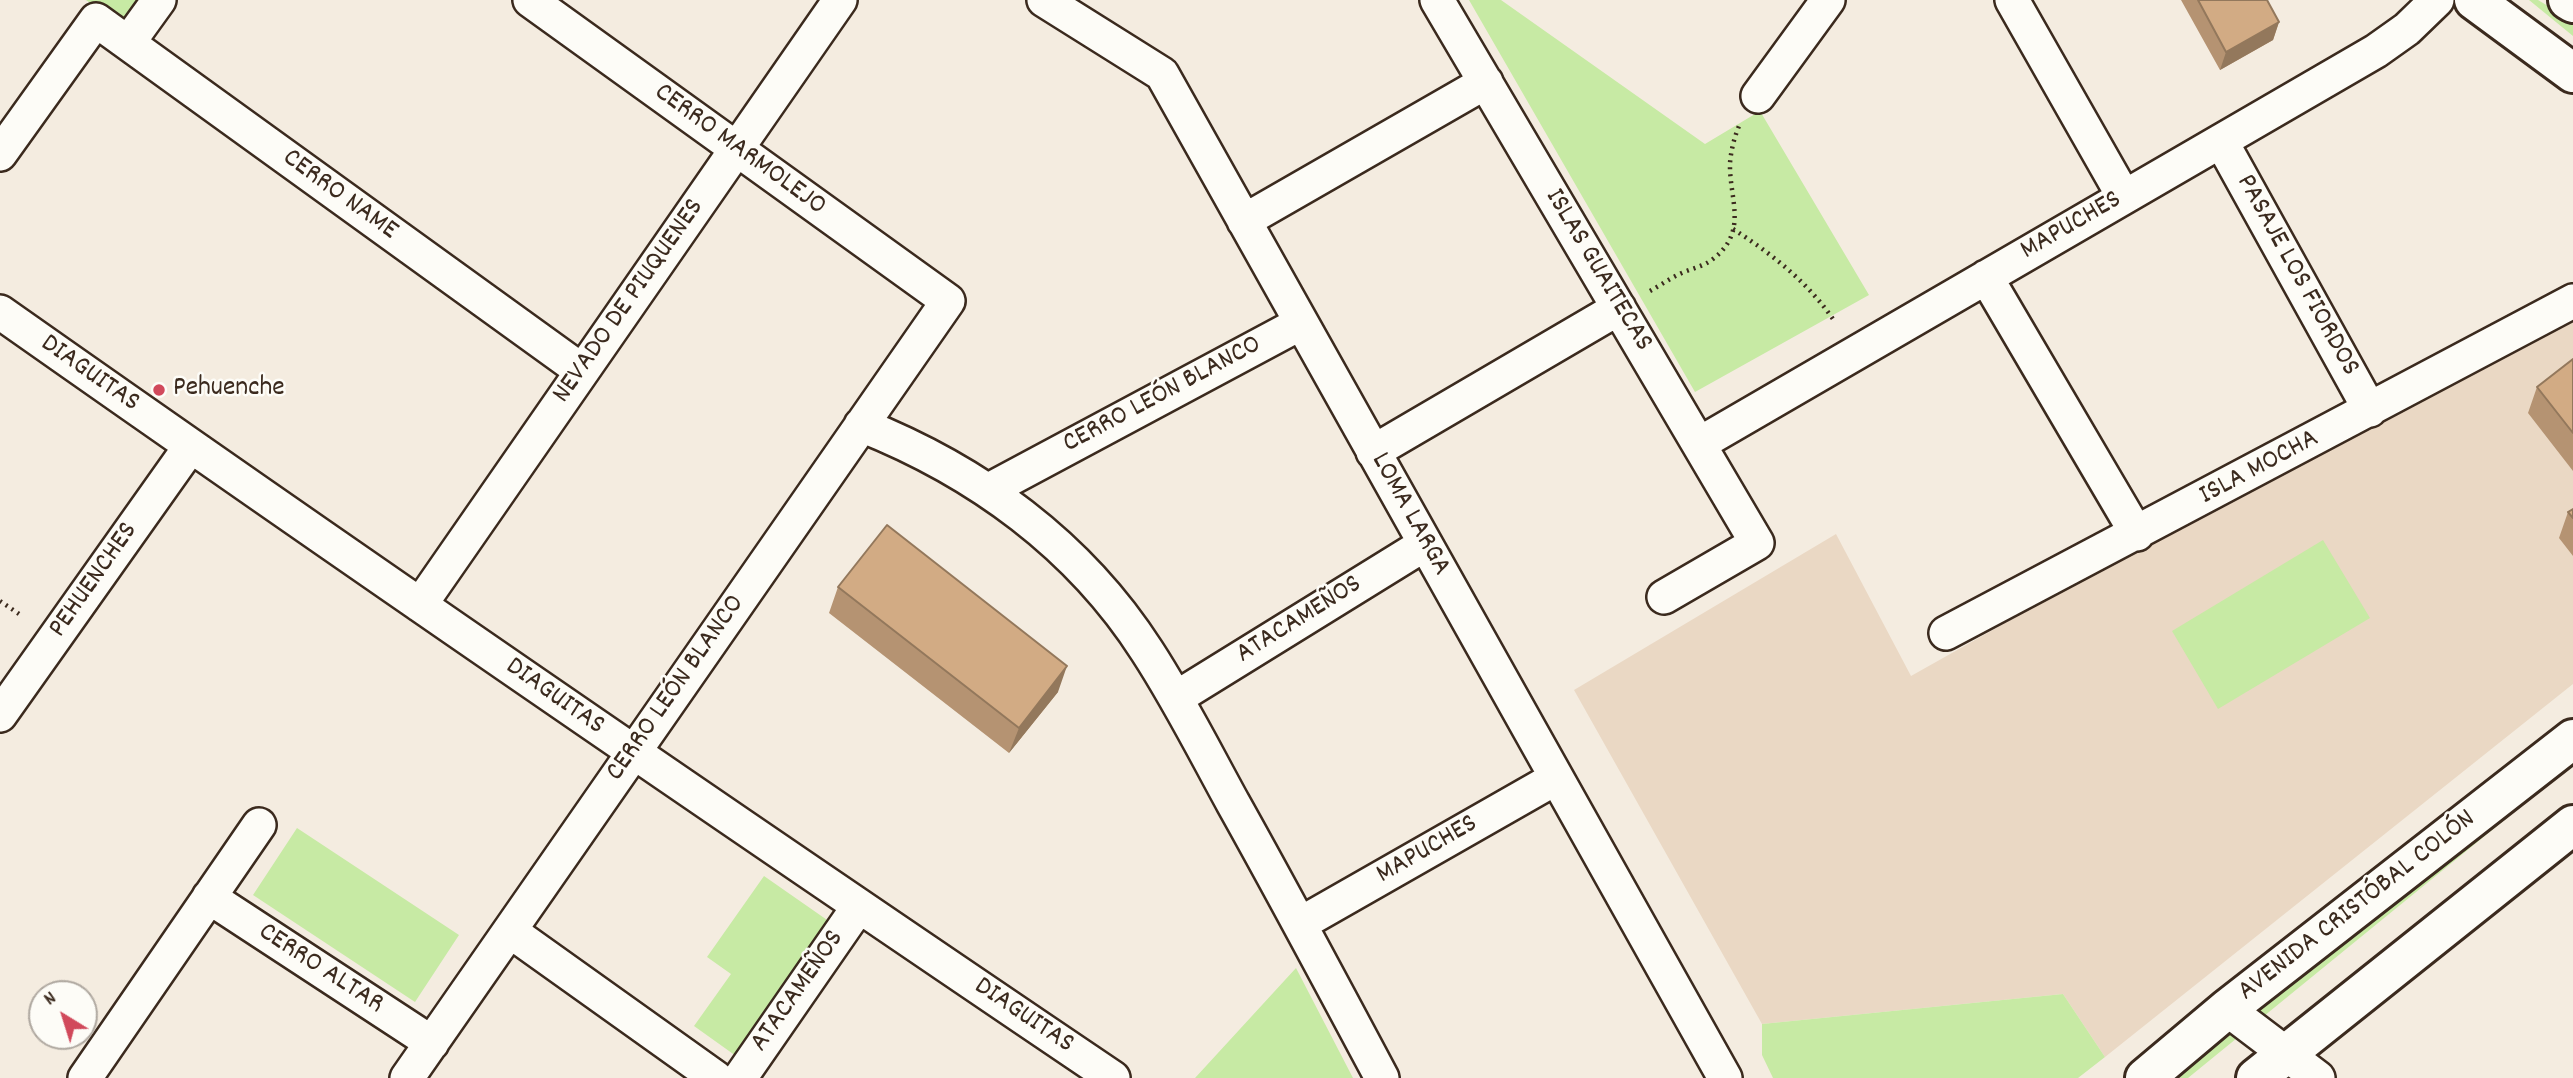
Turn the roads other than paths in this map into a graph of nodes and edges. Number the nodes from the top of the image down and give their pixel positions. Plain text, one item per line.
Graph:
1 (159, 0) edge
2 (530, 0) edge
3 (839, 0) edge
4 (1044, 0) edge
5 (1437, 0) edge
6 (1828, 0) edge
7 (2012, 0) edge
8 (2437, 0) edge
9 (2474, 0) edge
10 (2568, 0) edge
11 (2573, 3) edge
12 (128, 43) junction
13 (2573, 73) edge
14 (1486, 82) junction
15 (1758, 96) road end
16 (2221, 141) junction
17 (737, 149) junction
18 (0, 154) edge
19 (2124, 197) junction
20 (1244, 221) junction
21 (1986, 277) junction
22 (948, 302) joint
23 (2573, 302) edge
24 (1619, 308) junction
25 (0, 312) edge
26 (1301, 323) junction
27 (582, 371) junction
28 (2370, 410) junction
29 (861, 425) junction
30 (1699, 444) junction
31 (190, 447) junction
32 (1373, 452) junction
33 (989, 490) junction
34 (2137, 534) junction
35 (1425, 544) junction
36 (1664, 597) dead end
37 (420, 605) junction
38 (1946, 633) dead end
39 (1176, 698) junction
40 (0, 715) edge
41 (2573, 739) edge
42 (633, 753) junction
43 (1556, 778) junction
44 (260, 825) dead end
45 (2573, 825) edge
46 (209, 897) junction
47 (859, 906) junction
48 (1300, 924) junction
49 (510, 931) junction
50 (2227, 1009) junction
51 (432, 1042) junction
52 (2285, 1054) junction
53 (86, 1078) edge
54 (407, 1078) edge
55 (716, 1078) edge
56 (740, 1078) edge
57 (1113, 1078) edge
58 (1382, 1078) edge
59 (1725, 1078) edge
60 (2144, 1078) edge
61 (2256, 1078) edge
62 (2318, 1078) edge

1 - 12 street
2 - 17 street, CERRO MARMOLEJO
3 - 17 street, NEVADO DE PIUQUENES
4 - 20 street, LOMA LARGA
5 - 14 street, ISLAS GUAITECAS
6 - 15 street
7 - 19 street
8 - 16 street, MAPUCHES
9 - 13 street
10 - 11 street
12 - 18 street, CERRO NAME
12 - 27 street, CERRO NAME
14 - 20 street
14 - 24 street, ISLAS GUAITECAS
16 - 19 street, MAPUCHES
16 - 28 street, PASAJE LOS FIORDOS
17 - 22 street, CERRO MARMOLEJO
17 - 27 street, NEVADO DE PIUQUENES
19 - 21 street, MAPUCHES
20 - 26 street, LOMA LARGA
21 - 30 street, MAPUCHES
21 - 34 street
22 - 29 street, CERRO LEÓN BLANCO
23 - 28 street, ISLA MOCHA
24 - 30 street, ISLAS GUAITECAS
24 - 32 street
25 - 31 street, DIAGUITAS
26 - 32 street, LOMA LARGA
26 - 33 street, CERRO LEÓN BLANCO
27 - 37 street, NEVADO DE PIUQUENES
28 - 34 street, ISLA MOCHA
29 - 33 street
29 - 42 street, CERRO LEÓN BLANCO
30 - 36 street, ISLAS GUAITECAS
31 - 37 street, DIAGUITAS
31 - 40 street, PEHUENCHES
32 - 35 street, LOMA LARGA
33 - 39 street
34 - 38 street, ISLA MOCHA
35 - 39 street, ATACAMEÑOS
35 - 43 street, LOMA LARGA
37 - 42 street, DIAGUITAS
39 - 48 street
41 - 50 street, AVENIDA CRISTÓBAL COLÓN
42 - 47 street, DIAGUITAS
42 - 49 street, CERRO LEÓN BLANCO
43 - 48 street, MAPUCHES
43 - 59 street, LOMA LARGA
44 - 46 street
45 - 52 street
46 - 51 street, CERRO ALTAR
46 - 53 street
47 - 56 street, ATACAMEÑOS
47 - 57 street, DIAGUITAS
48 - 58 street
49 - 51 street, CERRO LEÓN BLANCO
49 - 55 street
50 - 52 street
50 - 60 street, AVENIDA CRISTÓBAL COLÓN
51 - 54 street, CERRO LEÓN BLANCO
52 - 61 street
52 - 62 street

